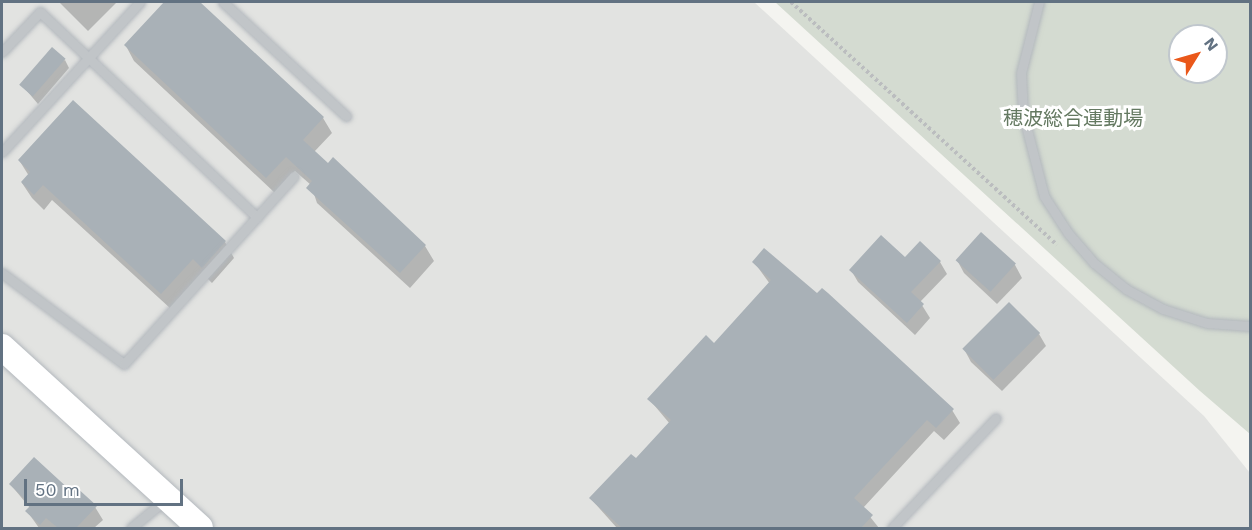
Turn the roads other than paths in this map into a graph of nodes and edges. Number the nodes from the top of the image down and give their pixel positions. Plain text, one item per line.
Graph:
1 (140, 2) edge
2 (223, 2) edge
3 (1039, 2) edge
4 (2, 52) edge
5 (87, 58) junction
6 (346, 116) dead end
7 (2, 152) edge
8 (294, 176) dead end
9 (257, 217) junction
10 (2, 273) edge
11 (1251, 326) edge
12 (2, 347) edge
13 (996, 418) dead end
14 (160, 506) junction
15 (131, 528) edge
16 (145, 528) edge
17 (200, 528) edge
18 (892, 528) edge

1 - 5 lane
2 - 6 lane
3 - 11 lane
4 - 5 lane
5 - 7 lane
5 - 9 lane
8 - 9 lane
9 - 10 lane
12 - 14 street
13 - 18 lane
14 - 15 lane
14 - 16 lane
14 - 17 street

